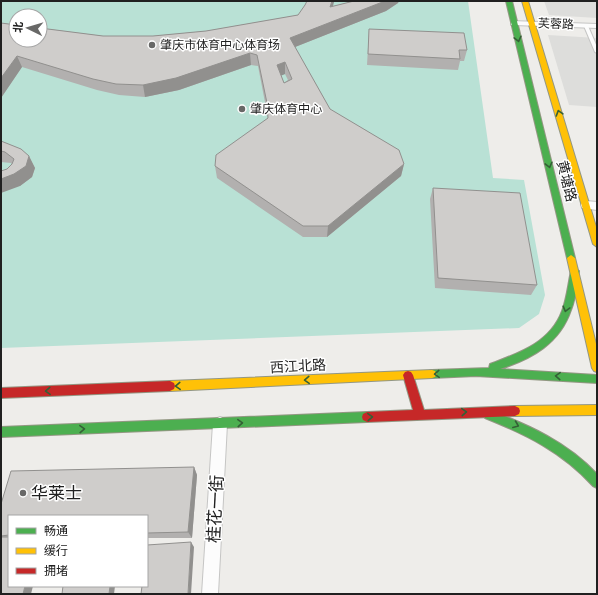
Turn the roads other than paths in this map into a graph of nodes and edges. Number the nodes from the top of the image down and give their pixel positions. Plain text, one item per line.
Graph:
1 (509, 1) edge
2 (525, 1) edge
3 (514, 23) junction
4 (532, 23) junction
5 (586, 26) junction
6 (597, 26) edge
7 (597, 52) edge
8 (592, 206) edge
9 (597, 244) edge
10 (575, 271) junction
11 (597, 368) edge
12 (476, 372) junction
13 (408, 375) junction
14 (597, 378) edge
15 (1, 394) edge
16 (597, 410) edge
17 (480, 411) junction
18 (420, 415) junction
19 (220, 424) junction
20 (1, 432) edge
21 (597, 482) edge
22 (210, 594) edge

1 - 3 main road, 黄塘路
2 - 4 main road, 黄塘路
3 - 4 street, 芙蓉路
3 -> 10 main road, 黄塘路
4 - 5 street, 芙蓉路
8 -> 4 main road, 黄塘路
5 - 6 street, 芙蓉路
5 - 7 lane
8 - 9 main road, 黄塘路
10 - 11 main road, 黄塘路
10 -> 12 main road
12 -> 13 main road, 西江北路
14 -> 12 main road, 西江北路
13 -> 15 main road, 西江北路
13 - 18 main road
16 - 17 main road
18 -> 17 main road
17 -> 21 main road
19 -> 18 main road
20 -> 19 main road
19 - 22 street, 桂花一街

